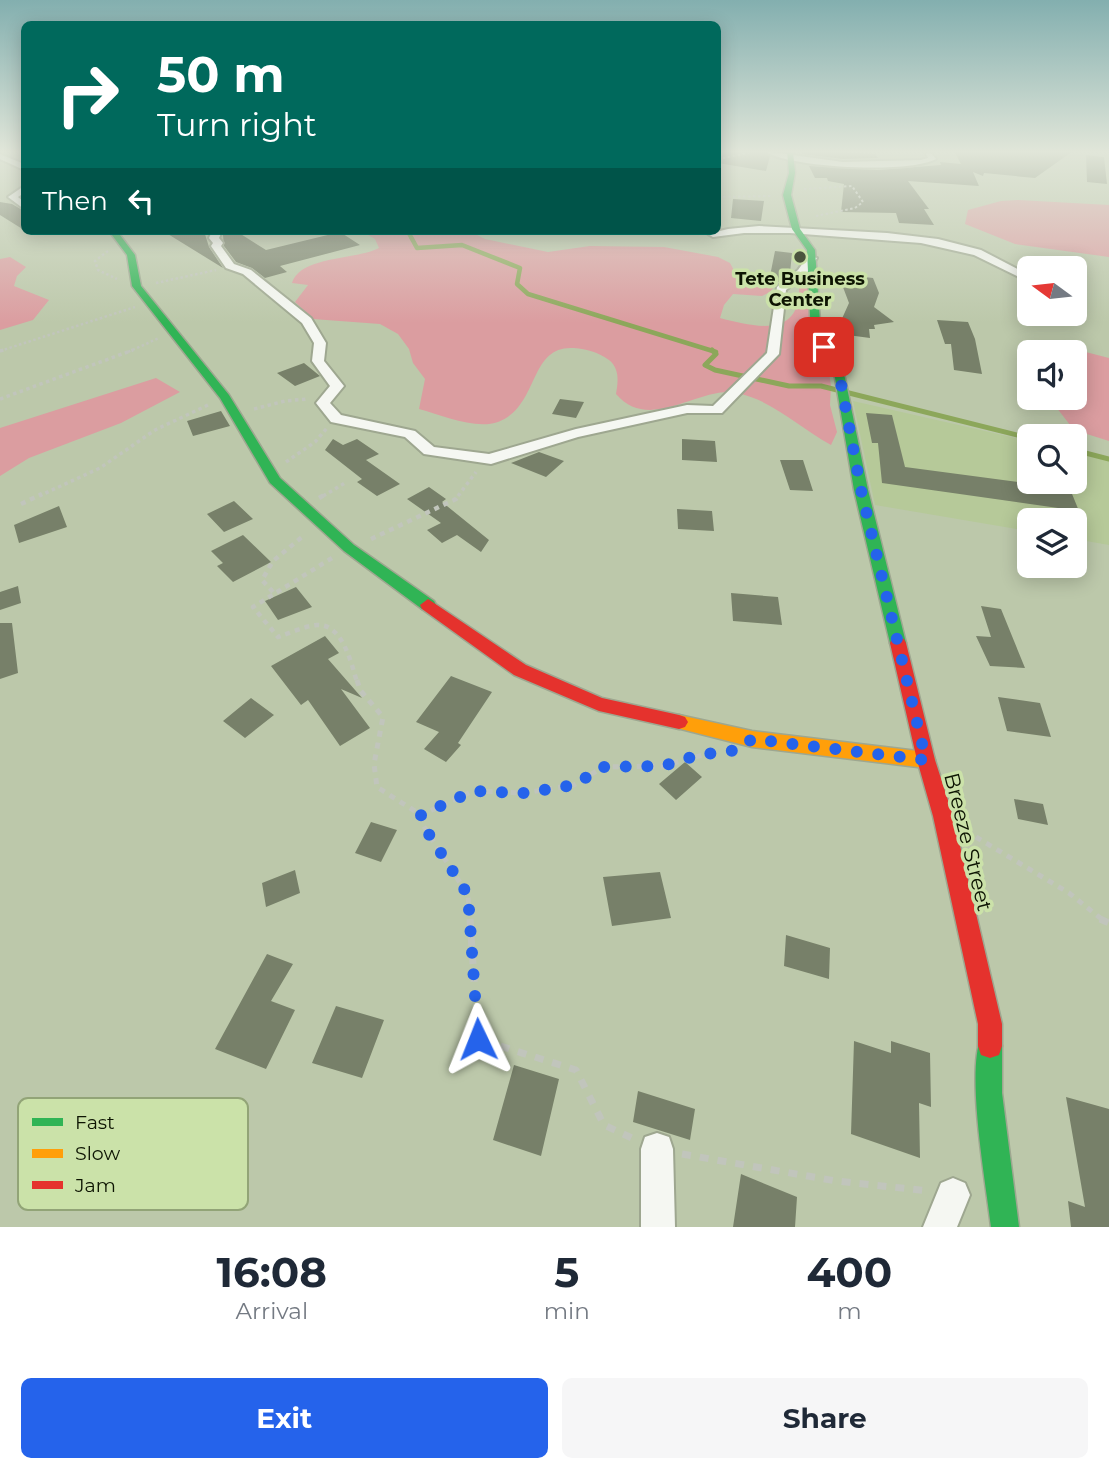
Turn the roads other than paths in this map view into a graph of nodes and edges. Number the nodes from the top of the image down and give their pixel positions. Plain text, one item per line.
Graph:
1 (790, 208) edge
2 (794, 223) junction
3 (721, 232) edge
4 (215, 235) edge
5 (116, 236) edge
6 (812, 258) junction
7 (1017, 273) edge
8 (926, 760) junction
9 (657, 1149) road end
10 (953, 1195) road end
11 (658, 1227) edge
12 (940, 1227) edge
13 (1004, 1227) edge

1 - 2 street, Breeze Street
2 - 3 street
2 - 6 street, Breeze Street
2 - 7 street
4 - 6 street
5 - 8 street
6 - 8 street, Breeze Street
8 - 13 street, Breeze Street
9 - 11 street
10 - 12 street

